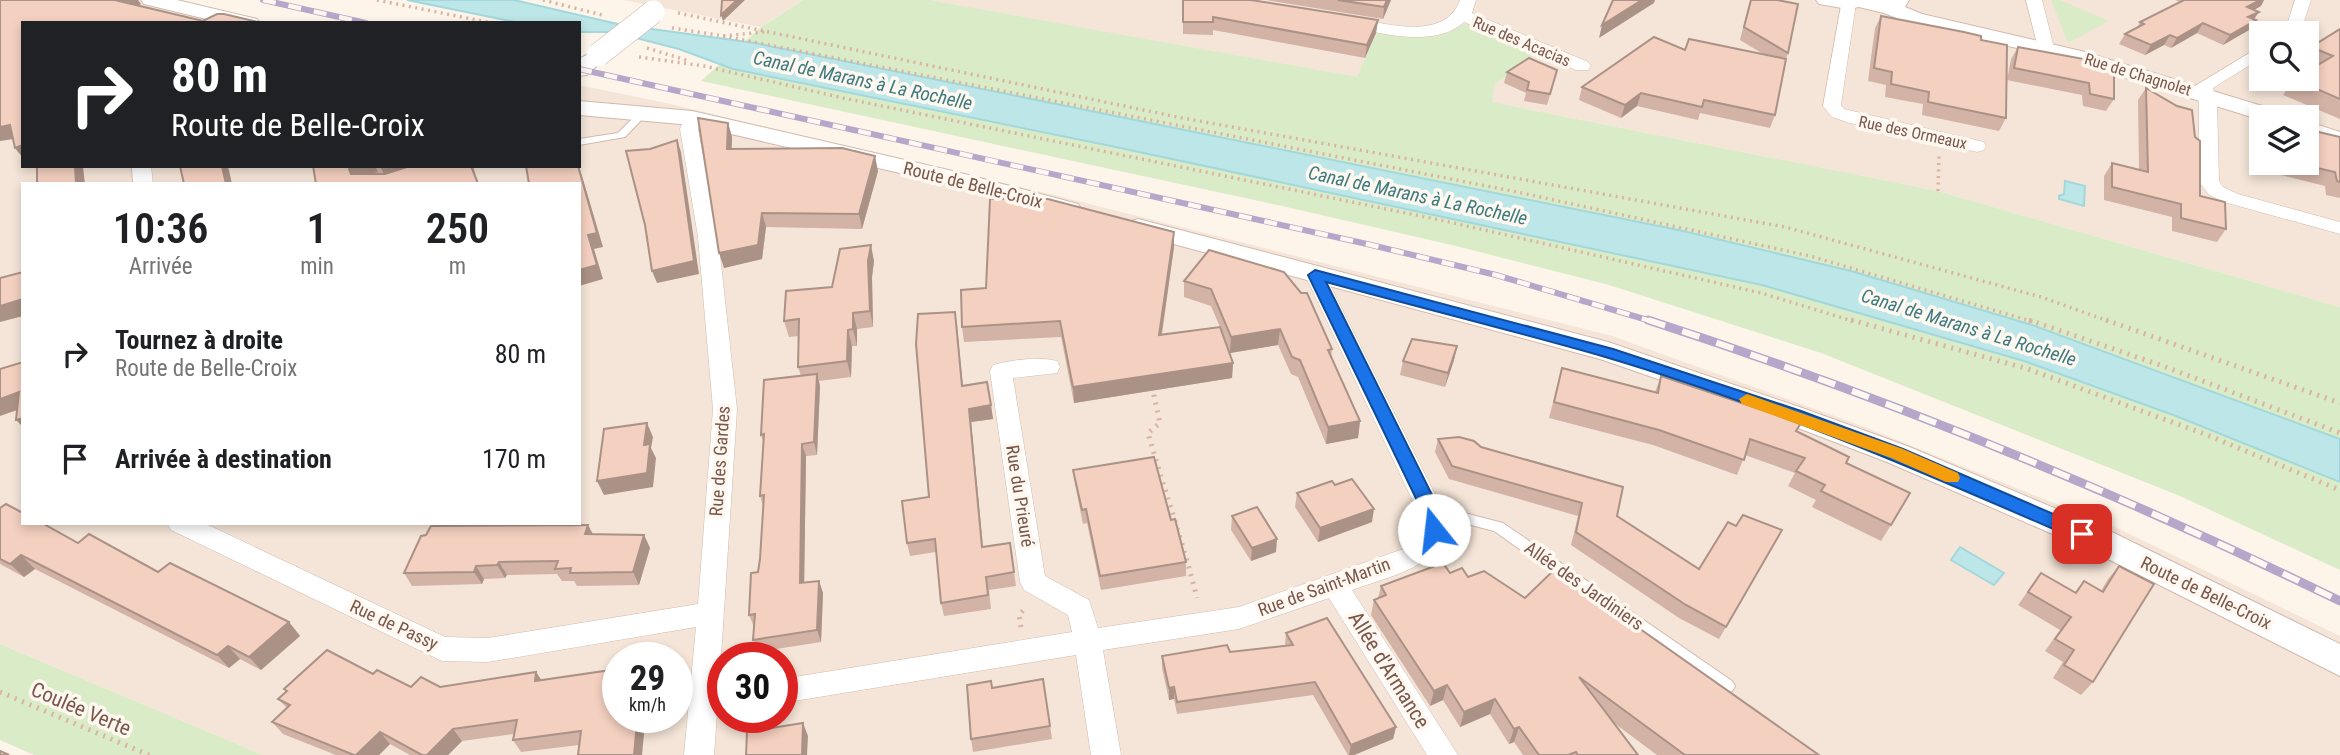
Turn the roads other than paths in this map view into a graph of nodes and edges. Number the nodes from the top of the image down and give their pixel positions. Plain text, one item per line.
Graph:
1 (151, 0) edge
2 (1826, 0) edge
3 (2034, 0) edge
4 (2303, 0) edge
5 (1856, 1) edge
6 (1895, 2) edge
7 (1465, 7) edge
8 (661, 8) edge
9 (1336, 20) edge
10 (241, 21) edge
11 (2296, 21) edge
12 (2046, 48) junction
13 (2249, 58) edge
14 (590, 61) edge
15 (1582, 66) dead end
16 (2206, 95) junction
17 (581, 108) edge
18 (2249, 109) edge
19 (642, 114) junction
20 (692, 118) junction
21 (2319, 132) edge
22 (2340, 139) edge
23 (581, 142) edge
24 (1977, 146) dead end
25 (1091, 215) edge
26 (1118, 222) edge
27 (2339, 226) edge
28 (1315, 275) junction
29 (1049, 367) dead end
30 (1430, 509) junction
31 (184, 525) edge
32 (1335, 585) junction
33 (708, 614) junction
34 (1088, 641) junction
35 (710, 642) edge
36 (2340, 661) edge
37 (1727, 686) edge
38 (798, 688) edge
39 (707, 725) edge
40 (699, 755) edge
41 (1106, 755) edge
42 (1443, 755) edge

1 - 10 street
2 - 5 street, Rue de Chagnolet
3 - 12 street
4 - 11 street
5 - 6 street, Rue de Chagnolet
5 - 24 street, Rue des Ormeaux
6 - 12 street, Rue de Chagnolet
7 - 9 street, Rue des Acacias
7 - 15 street, Rue des Acacias
8 - 14 street, bridge
12 - 16 street, Rue de Chagnolet
13 - 16 street
16 - 18 street, Rue de Chagnolet
16 - 27 street
17 - 19 street, Route de Belle-Croix
19 - 20 street, Route de Belle-Croix
19 - 23 lane
20 - 25 street, Route de Belle-Croix
20 - 33 street, Rue des Gardes
21 - 22 street
26 - 28 street, Route de Belle-Croix
28 - 30 street, Rue de Saint-Martin
28 - 36 street, Route de Belle-Croix
29 - 34 street, Rue du Prieuré
30 - 32 street, Rue de Saint-Martin
30 - 37 lane, Allée des Jardiniers
31 - 33 street, Rue de Passy
32 - 34 street, Rue de Saint-Martin
32 - 42 street, Allée d'Armance
33 - 35 street, Rue des Gardes
34 - 38 street
34 - 41 street
39 - 40 street, Rue des Gardes

